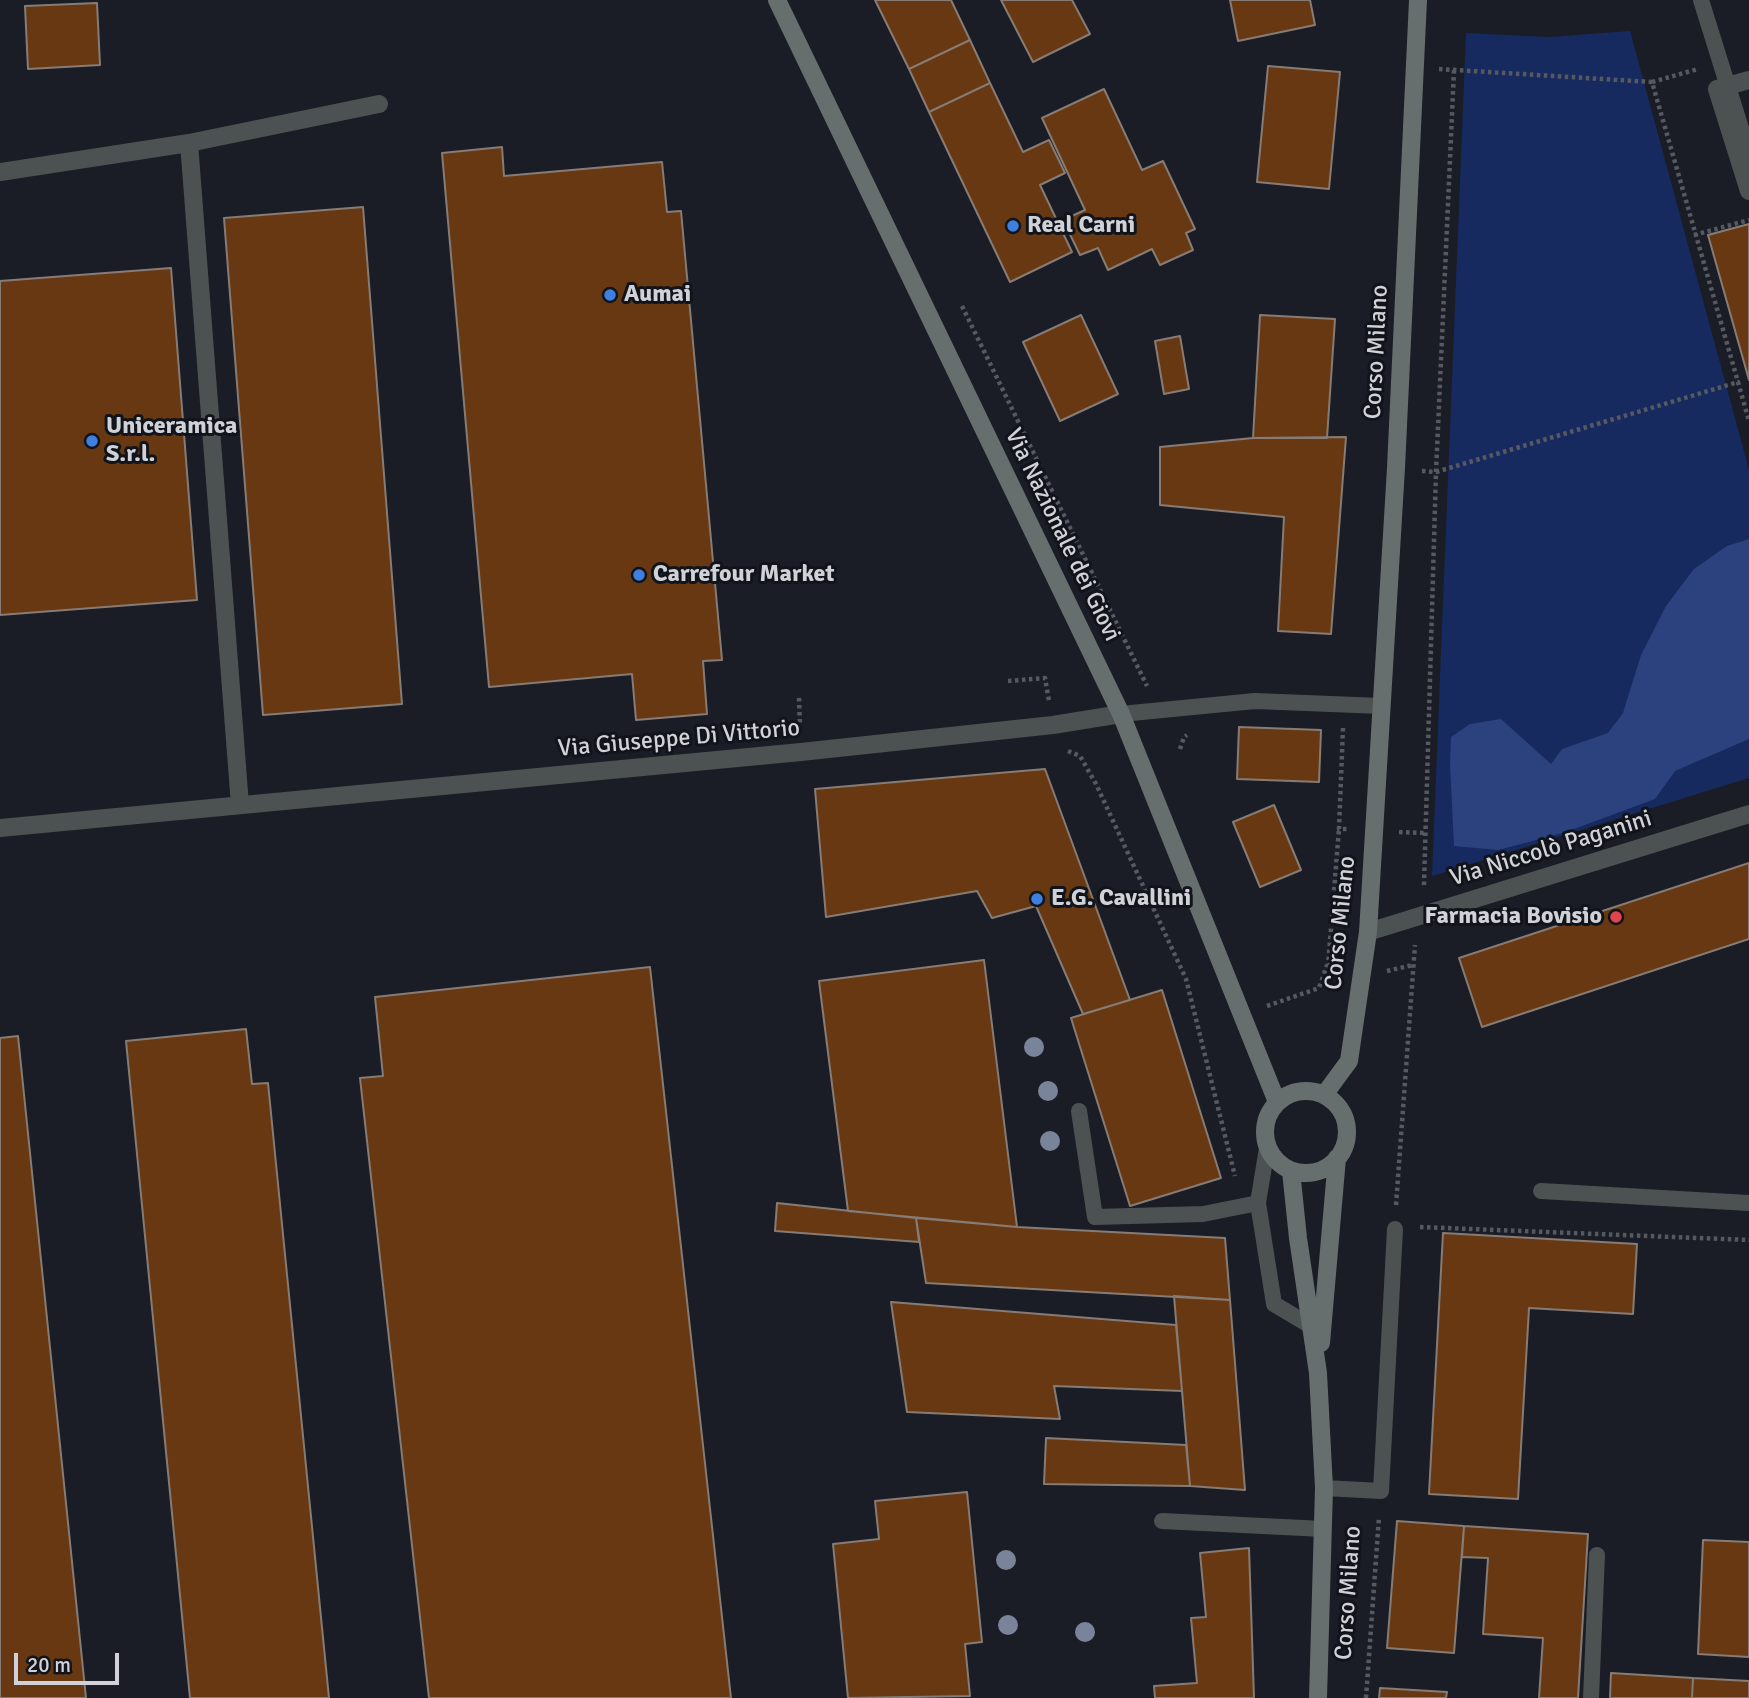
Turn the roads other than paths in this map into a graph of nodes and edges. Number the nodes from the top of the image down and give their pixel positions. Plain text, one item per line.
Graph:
1 (777, 0) edge
2 (1418, 0) edge
3 (1701, 0) edge
4 (1749, 80) edge
5 (1727, 86) junction
6 (379, 104) dead end
7 (1744, 117) edge
8 (189, 143) junction
9 (1749, 154) edge
10 (0, 172) edge
11 (1749, 191) edge
12 (1382, 706) junction
13 (1121, 714) junction
14 (240, 806) junction
15 (1749, 814) edge
16 (0, 828) edge
17 (1368, 932) junction
18 (1324, 1095) junction
19 (1277, 1102) junction
20 (1079, 1111) dead end
21 (1267, 1148) junction
22 (1337, 1158) junction
23 (1291, 1171) junction
24 (1541, 1191) dead end
25 (1258, 1203) junction
26 (1749, 1203) edge
27 (1402, 1228) road end
28 (1311, 1326) junction
29 (1318, 1373) junction
30 (1324, 1489) junction
31 (1162, 1521) dead end
32 (1324, 1530) junction
33 (1597, 1555) dead end
34 (1318, 1698) edge
35 (1591, 1698) edge

1 - 13 main road, Via Nazionale dei Giovi
2 - 12 main road, Corso Milano
3 - 5 lane
4 - 5 street
5 - 7 lane
5 - 11 street
6 - 8 street
7 - 9 lane
8 - 10 street
8 - 14 street
12 - 13 lane
12 - 17 main road, Corso Milano
13 - 14 street, Via Giuseppe Di Vittorio
13 - 19 main road, Via Nazionale dei Giovi
14 - 16 street, Via Giuseppe Di Vittorio
15 - 17 street, Via Niccolò Paganini
17 - 18 main road, Corso Milano
18 - 19 main road
18 - 22 main road
19 - 21 main road
20 - 25 lane
21 - 23 main road
21 - 25 lane
22 - 23 main road
22 - 29 main road
23 - 28 main road
24 - 26 lane
25 - 28 lane
27 - 30 lane, Corso Milano
28 - 29 main road
29 - 30 main road
30 - 32 main road
31 - 32 lane
32 - 34 main road
33 - 35 lane

